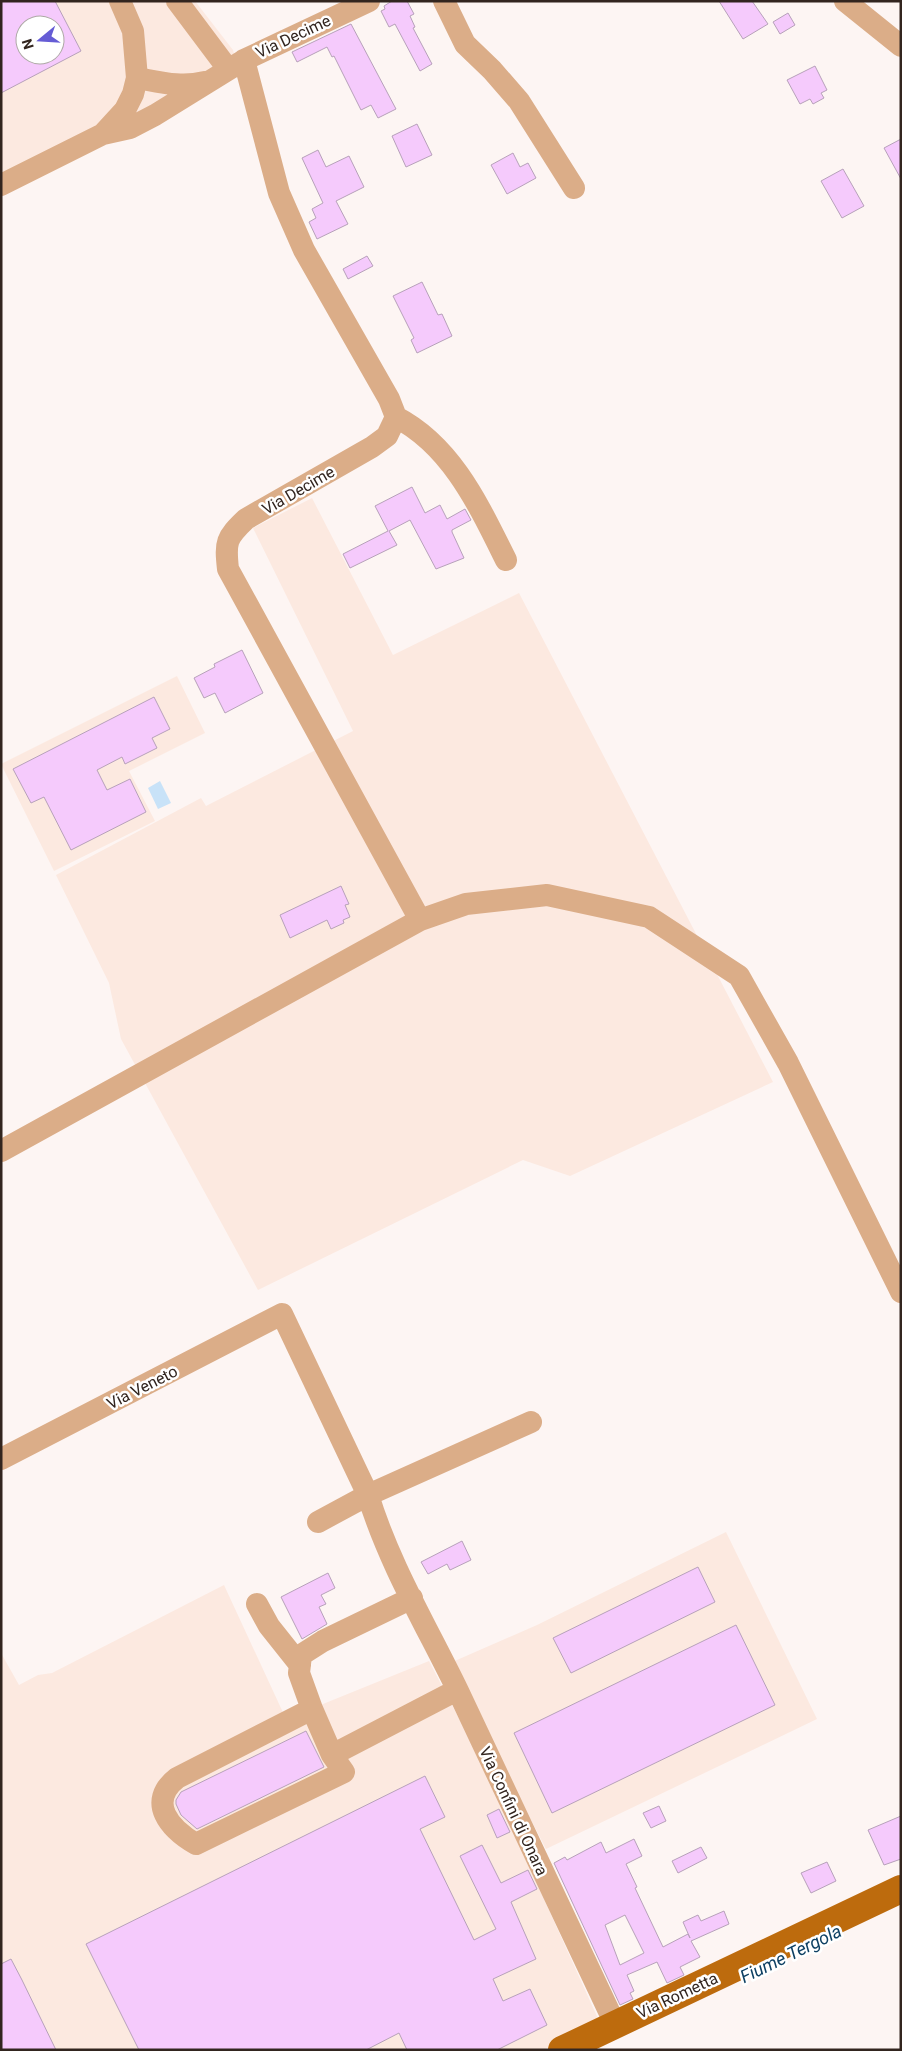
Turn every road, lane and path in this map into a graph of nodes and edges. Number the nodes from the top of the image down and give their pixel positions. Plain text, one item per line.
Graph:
1 (120, 1) edge
2 (177, 1) edge
3 (369, 1) edge
4 (444, 1) edge
5 (845, 1) edge
6 (901, 46) edge
7 (236, 64) junction
8 (208, 81) junction
9 (135, 86) junction
10 (167, 107) junction
11 (103, 134) junction
12 (1, 185) edge
13 (574, 188) dead end
14 (396, 417) junction
15 (506, 560) dead end
16 (420, 920) junction
17 (1, 1151) edge
18 (901, 1292) edge
19 (282, 1314) joint
20 (530, 1422) dead end
21 (1, 1460) edge
22 (368, 1495) junction
23 (318, 1522) dead end
24 (412, 1598) junction
25 (257, 1604) dead end
26 (300, 1665) junction
27 (458, 1690) junction
28 (312, 1709) junction
29 (332, 1755) junction
30 (901, 1888) edge
31 (614, 2024) junction
32 (562, 2050) edge

1 - 9 street
2 - 7 street
3 - 7 street, Via Decime
4 - 13 street
5 - 6 street
7 - 8 street, Via Decime
7 - 14 street, Via Decime
8 - 9 street, Via Decime
8 - 10 street, Via Decime
9 - 10 street
9 - 11 street, Via Decime
10 - 11 street, Via Decime
11 - 12 street, Via Decime
14 - 15 street
14 - 16 street, Via Decime
16 - 17 street
16 - 18 street
19 - 21 street, Via Veneto
19 - 22 street, Via Confini di Onara
20 - 22 street
22 - 23 street
22 - 24 street, Via Confini di Onara
24 - 26 street
24 - 27 street, Via Confini di Onara
25 - 26 street
26 - 28 street
27 - 29 street
27 - 31 street, Via Confini di Onara
28 - 29 street
28 - 29 street
30 - 31 main road, Via Rometta
31 - 32 main road, Via Rometta

